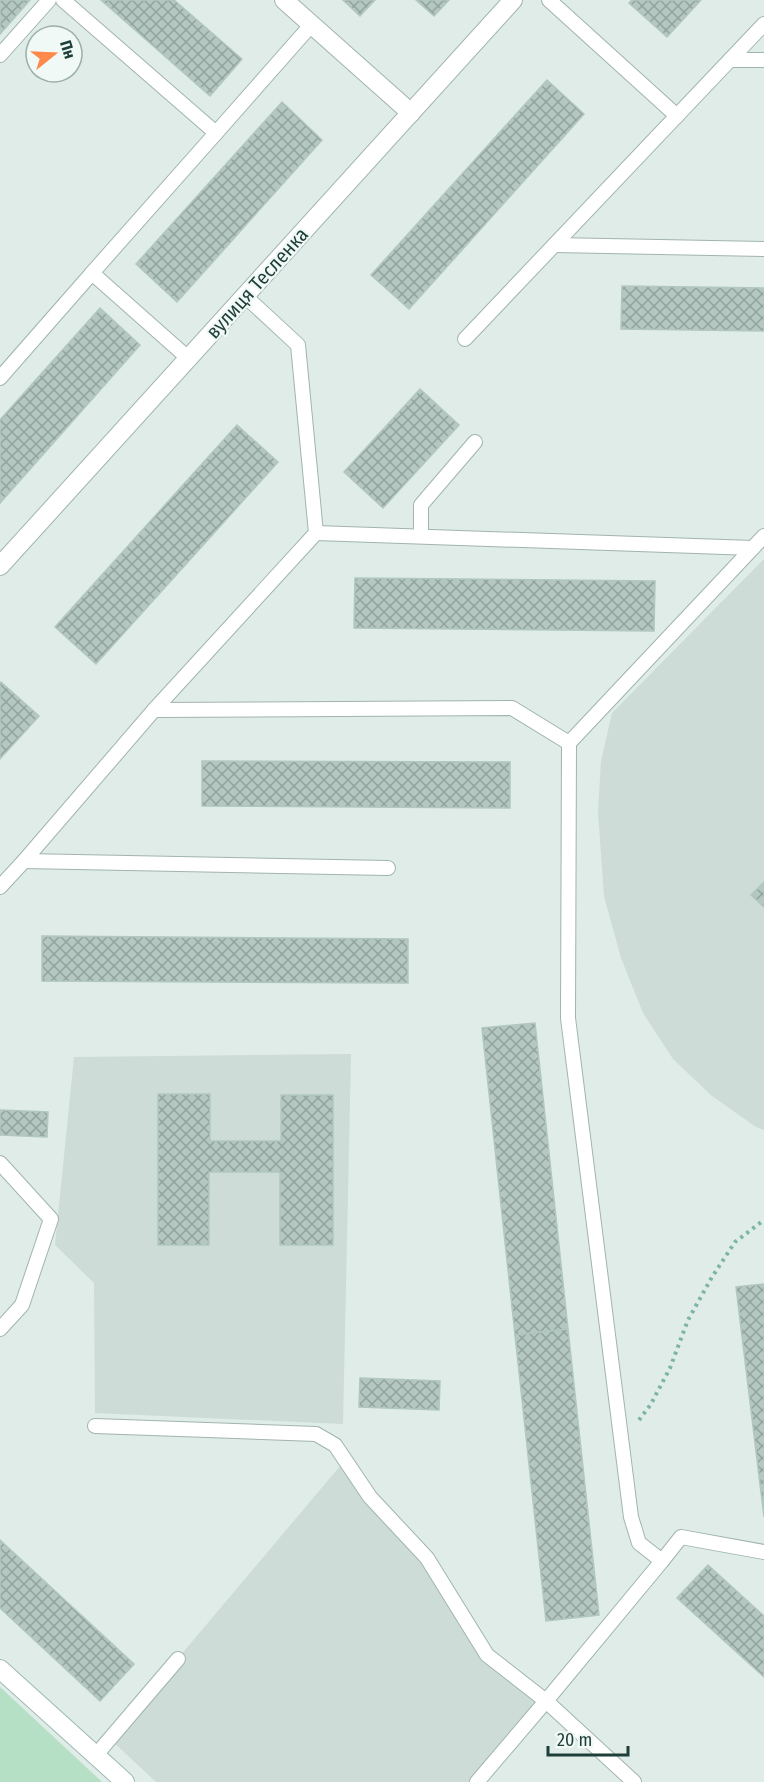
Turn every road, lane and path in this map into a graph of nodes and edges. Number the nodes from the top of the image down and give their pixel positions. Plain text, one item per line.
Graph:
1 (49, 0) edge
2 (63, 0) edge
3 (284, 0) edge
4 (513, 0) edge
5 (549, 0) edge
6 (312, 24) junction
7 (764, 24) edge
8 (0, 55) edge
9 (730, 60) junction
10 (764, 60) edge
11 (411, 113) junction
12 (677, 116) junction
13 (216, 133) junction
14 (554, 245) junction
15 (764, 249) edge
16 (92, 273) junction
17 (245, 296) junction
18 (465, 339) dead end
19 (188, 358) junction
20 (0, 378) edge
21 (476, 442) dead end
22 (316, 533) junction
23 (421, 536) junction
24 (764, 536) edge
25 (753, 548) junction
26 (0, 566) edge
27 (154, 710) junction
28 (569, 742) junction
29 (24, 861) junction
30 (388, 868) dead end
31 (0, 887) edge
32 (0, 1163) edge
33 (764, 1220) edge
34 (0, 1329) edge
35 (95, 1426) dead end
36 (620, 1433) junction
37 (764, 1552) edge
38 (662, 1561) junction
39 (178, 1659) dead end
40 (0, 1670) edge
41 (546, 1701) junction
42 (96, 1755) junction
43 (125, 1782) edge
44 (477, 1782) edge
45 (634, 1782) edge

1 - 8 lane
2 - 13 lane
3 - 6 street
4 - 11 street, вулиця Тесленка
5 - 12 lane
6 - 11 street
6 - 13 lane
7 - 9 lane
9 - 10 lane
9 - 12 lane
11 - 17 street, вулиця Тесленка
12 - 14 lane
13 - 16 lane
14 - 15 lane
14 - 18 lane
16 - 19 lane
16 - 20 lane
17 - 19 street, вулиця Тесленка
17 - 22 lane
19 - 26 street, вулиця Тесленка
21 - 23 lane
22 - 23 lane
22 - 27 lane
23 - 25 lane
24 - 25 lane
25 - 28 lane
27 - 28 lane
27 - 29 lane
28 - 36 lane
29 - 30 lane
29 - 31 lane
32 - 34 lane
33 - 36 path
35 - 41 lane
36 - 38 lane
37 - 38 lane
38 - 41 lane
39 - 42 lane
40 - 42 street
41 - 44 lane
41 - 45 lane
42 - 43 street

